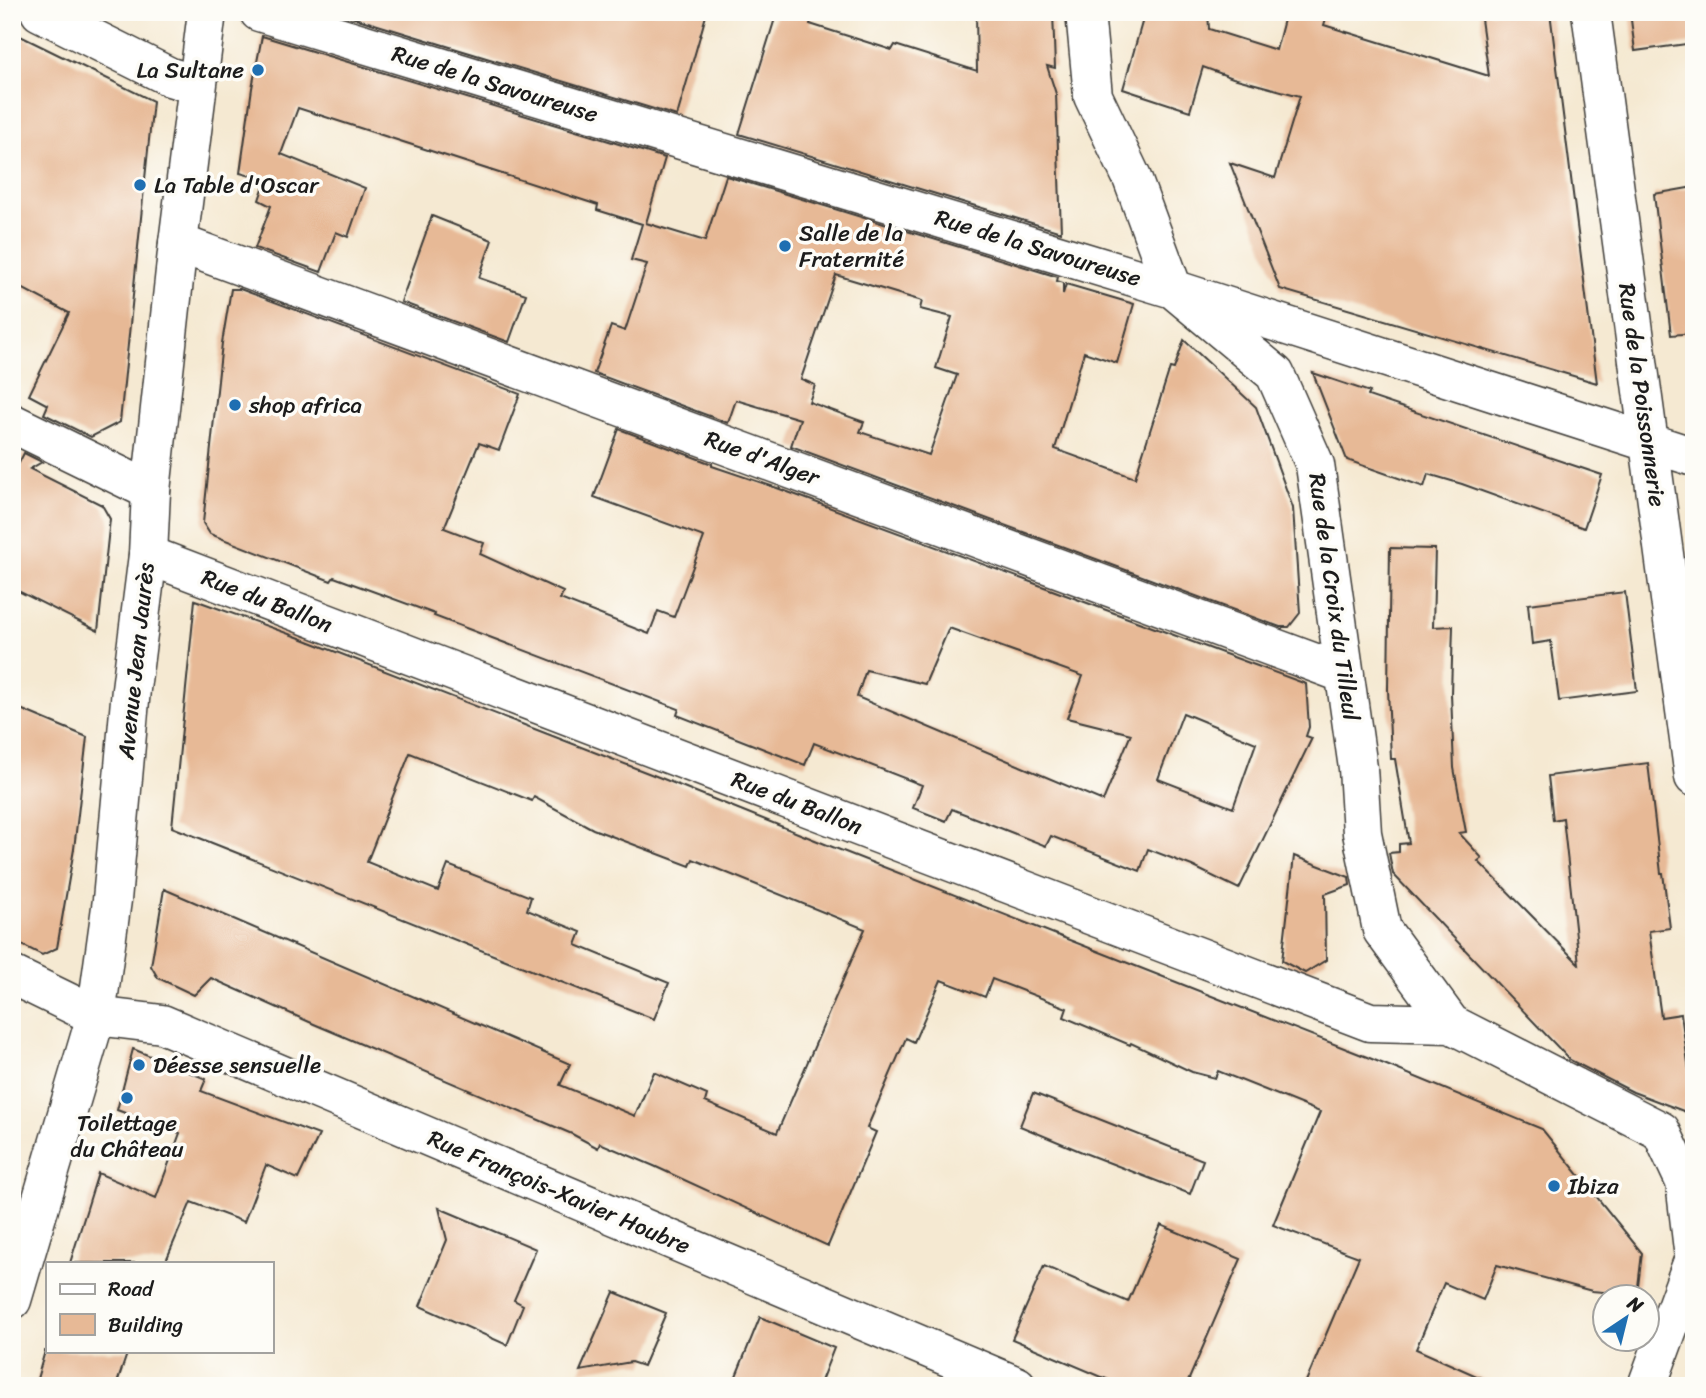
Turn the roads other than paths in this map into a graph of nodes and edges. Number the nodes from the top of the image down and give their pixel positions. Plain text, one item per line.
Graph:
1 (40, 12) edge
2 (207, 12) edge
3 (259, 12) edge
4 (1085, 12) edge
5 (1591, 12) edge
6 (197, 85) junction
7 (178, 243) junction
8 (1174, 289) junction
9 (12, 423) edge
10 (1648, 443) junction
11 (1694, 457) edge
12 (151, 491) junction
13 (148, 555) junction
14 (1345, 674) junction
15 (1694, 777) edge
16 (12, 975) edge
17 (96, 1016) junction
18 (1451, 1024) junction
19 (1677, 1131) edge
20 (1694, 1258) edge
21 (12, 1300) edge
22 (966, 1376) edge
23 (1017, 1386) edge
24 (1647, 1386) edge

1 - 6 street
2 - 6 street, Avenue Jean Jaurès
3 - 8 street, Rue de la Savoureuse
4 - 8 street, Rue de la Croix du Tilleul
5 - 10 street, Rue de la Poissonnerie
6 - 7 street, Avenue Jean Jaurès
7 - 12 street, Avenue Jean Jaurès
7 - 14 street, Rue d'Alger
8 - 10 street, Rue de la Savoureuse
8 - 14 street, Rue de la Croix du Tilleul
9 - 12 street
10 - 11 street, Rue de la Savoureuse
10 - 15 street, Rue de la Poissonnerie
12 - 13 street, Avenue Jean Jaurès
13 - 17 street, Avenue Jean Jaurès
13 - 18 street, Rue du Ballon
14 - 18 street, Rue de la Croix du Tilleul
16 - 17 street, Rue François-Xavier Houbre
17 - 21 street, Avenue Jean Jaurès
17 - 22 street, Rue François-Xavier Houbre
18 - 19 street, Rue de la Croix du Tilleul
19 - 20 street
20 - 24 street
22 - 23 street, Rue François-Xavier Houbre

